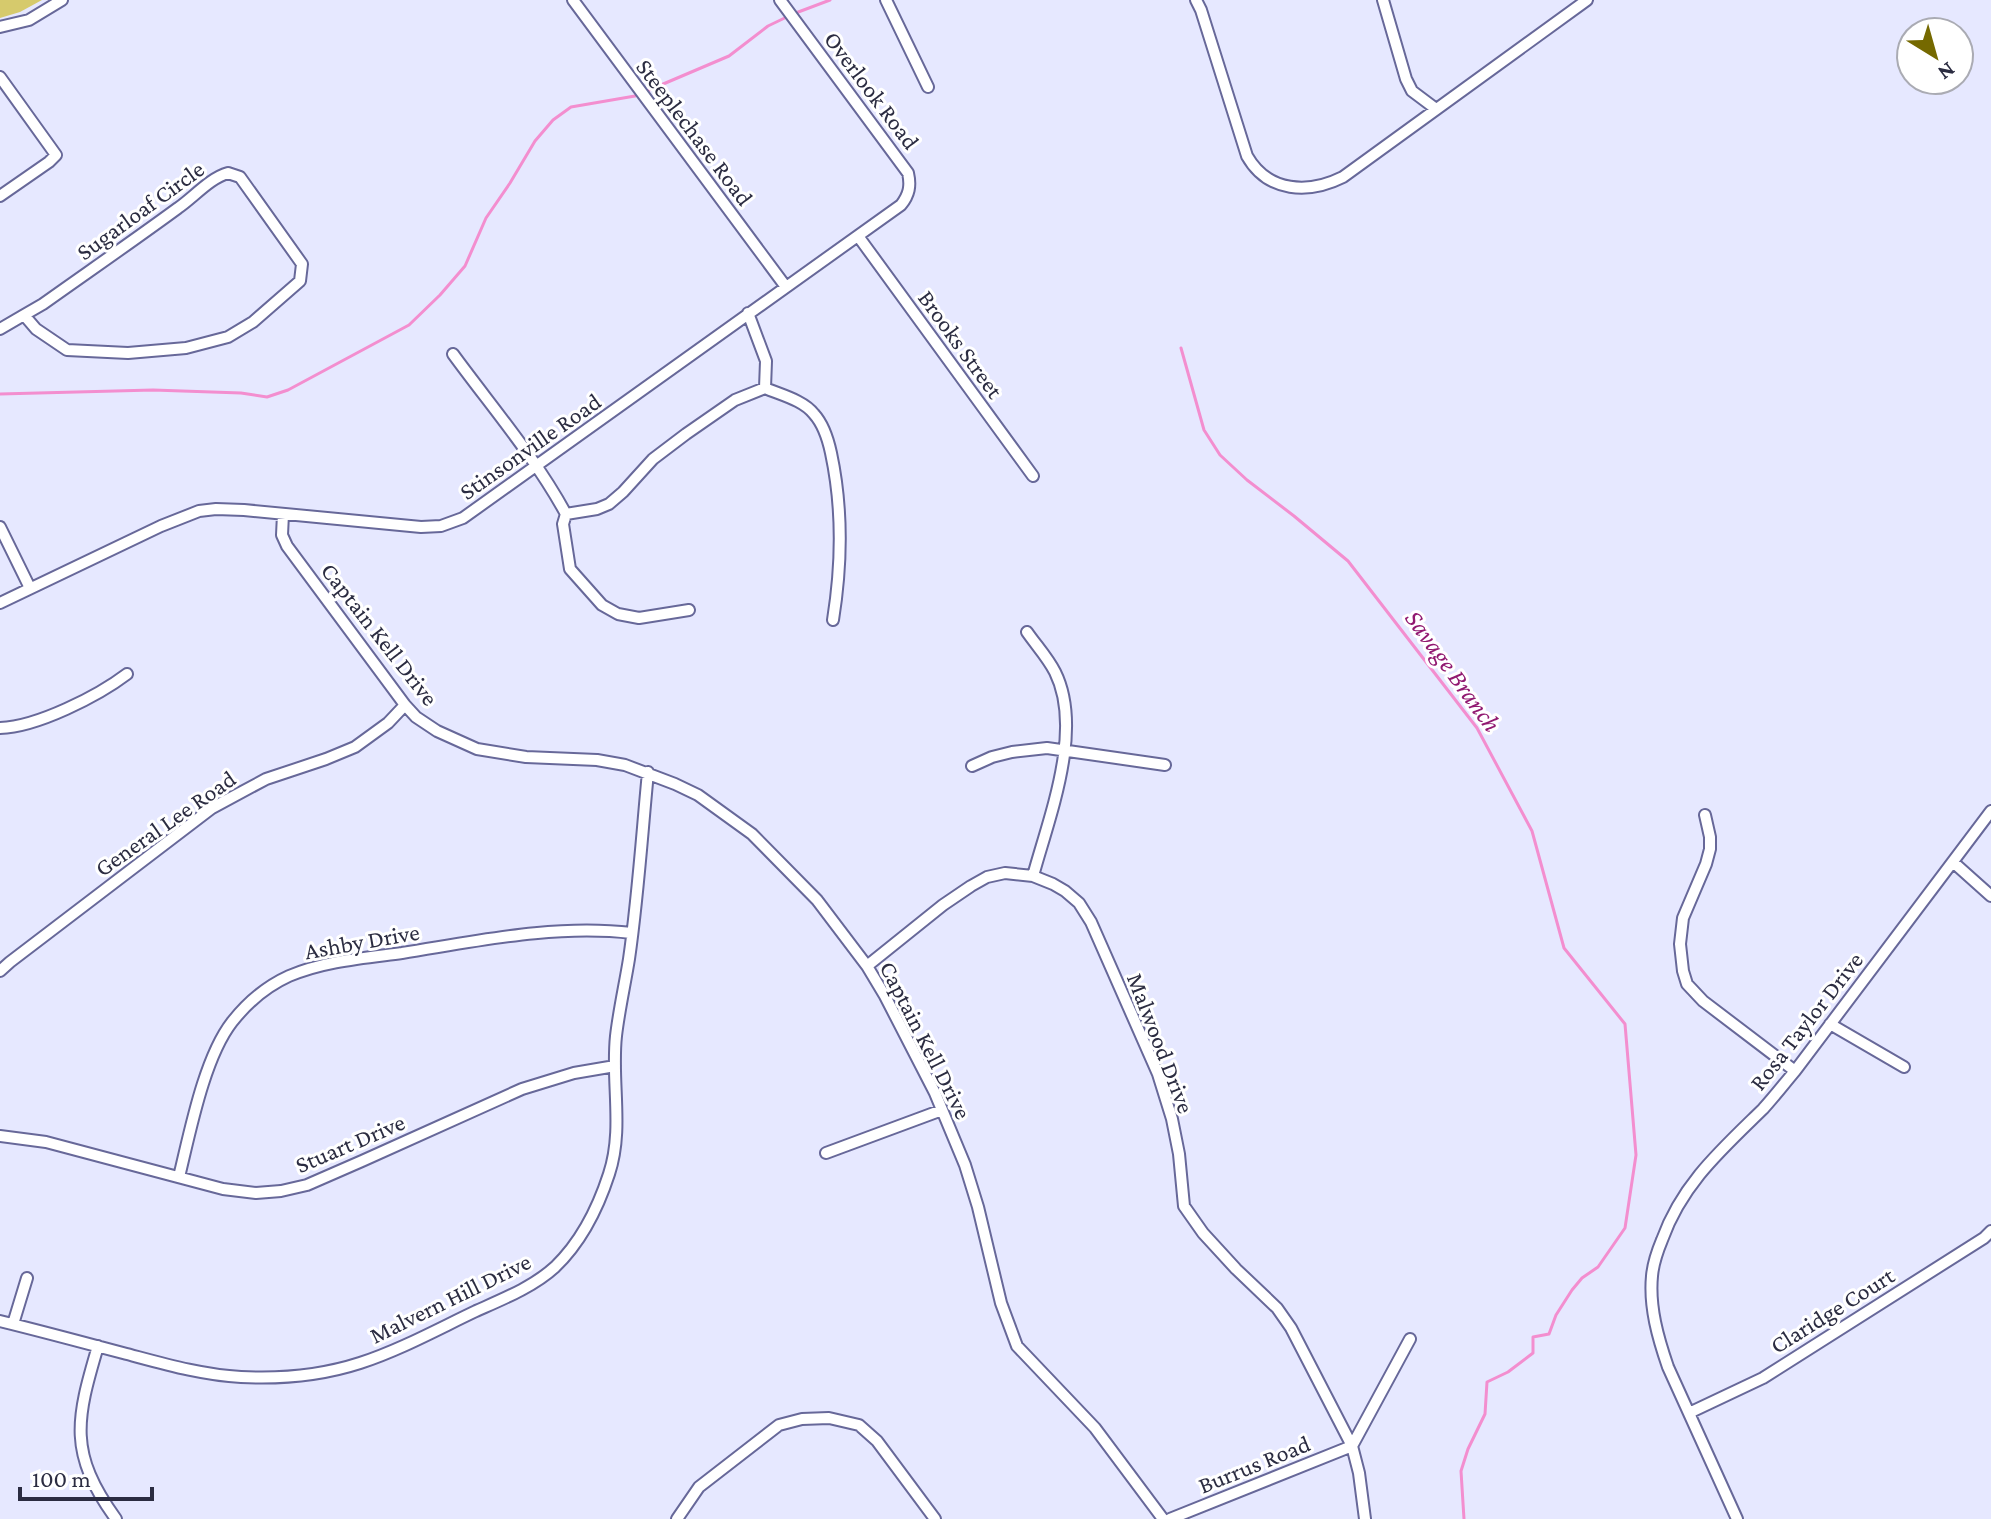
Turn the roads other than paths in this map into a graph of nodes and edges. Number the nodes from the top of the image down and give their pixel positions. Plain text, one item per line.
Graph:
1 (62, 0) edge
2 (573, 0) edge
3 (780, 0) edge
4 (886, 0) edge
5 (1196, 0) edge
6 (1383, 0) edge
7 (1587, 0) edge
8 (0, 27) edge
9 (0, 77) edge
10 (928, 87) dead end
11 (1436, 109) junction
12 (0, 196) edge
13 (858, 236) junction
14 (786, 287) junction
15 (748, 313) junction
16 (24, 315) junction
17 (0, 329) edge
18 (453, 354) dead end
19 (765, 388) junction
20 (535, 466) junction
21 (1033, 476) dead end
22 (283, 514) junction
23 (566, 514) junction
24 (0, 527) edge
25 (30, 588) junction
26 (0, 603) edge
27 (689, 610) dead end
28 (833, 620) dead end
29 (1027, 632) dead end
30 (127, 674) dead end
31 (405, 705) junction
32 (0, 728) edge
33 (1066, 750) junction
34 (1165, 765) dead end
35 (972, 766) dead end
36 (648, 772) junction
37 (1991, 811) edge
38 (1705, 815) dead end
39 (1953, 862) junction
40 (1033, 876) junction
41 (1991, 896) edge
42 (632, 933) junction
43 (867, 966) junction
44 (0, 971) edge
45 (1830, 1024) junction
46 (615, 1066) junction
47 (1904, 1067) dead end
48 (1795, 1071) junction
49 (942, 1110) junction
50 (0, 1136) edge
51 (826, 1153) dead end
52 (179, 1177) junction
53 (1991, 1231) edge
54 (27, 1278) dead end
55 (0, 1321) edge
56 (13, 1324) junction
57 (1410, 1339) dead end
58 (98, 1346) junction
59 (1689, 1413) junction
60 (1352, 1446) junction
61 (116, 1519) edge
62 (677, 1519) edge
63 (935, 1519) edge
64 (1163, 1519) edge
65 (1170, 1519) edge
66 (1365, 1519) edge
67 (1737, 1519) edge

1 - 8 street
2 - 14 street, Steeplechase Road
3 - 13 street, Overlook Road
4 - 10 street
5 - 11 street
6 - 11 street
7 - 11 street
9 - 12 street
13 - 14 street, Stinsonville Road
13 - 21 street, Brooks Street
14 - 15 street, Stinsonville Road
15 - 19 street
15 - 20 street, Stinsonville Road
16 - 16 street, Sugarloaf Circle
16 - 17 street, Sugarloaf Circle
18 - 20 street
19 - 23 street
19 - 28 street
20 - 22 street, Stinsonville Road
20 - 23 street
22 - 25 street, Stinsonville Road
22 - 31 street, Captain Kell Drive
23 - 27 street
24 - 25 street
25 - 26 street, Stinsonville Road
29 - 33 street
30 - 32 street
31 - 36 street, Captain Kell Drive
31 - 44 street, General Lee Road
33 - 34 street
33 - 35 street
33 - 40 street
36 - 42 street, Malvern Hill Drive
36 - 43 street, Captain Kell Drive
37 - 39 street, Rosa Taylor Drive
38 - 48 street
39 - 41 street
39 - 45 street, Rosa Taylor Drive
40 - 43 street, Malwood Drive
40 - 60 street, Malwood Drive
42 - 46 street, Malvern Hill Drive
42 - 52 street, Ashby Drive
43 - 49 street, Captain Kell Drive
45 - 47 street
45 - 48 street, Rosa Taylor Drive
46 - 52 street, Stuart Drive
46 - 58 street, Malvern Hill Drive
48 - 59 street, Rosa Taylor Drive
49 - 51 street
49 - 64 street, Captain Kell Drive
50 - 52 street, Stuart Drive
53 - 59 street, Claridge Court
54 - 56 street
55 - 56 street, Malvern Hill Drive
56 - 58 street, Malvern Hill Drive
57 - 60 street
58 - 61 street
59 - 67 street, Rosa Taylor Drive
60 - 65 street, Burrus Road
60 - 66 street, Malwood Drive
62 - 63 street

